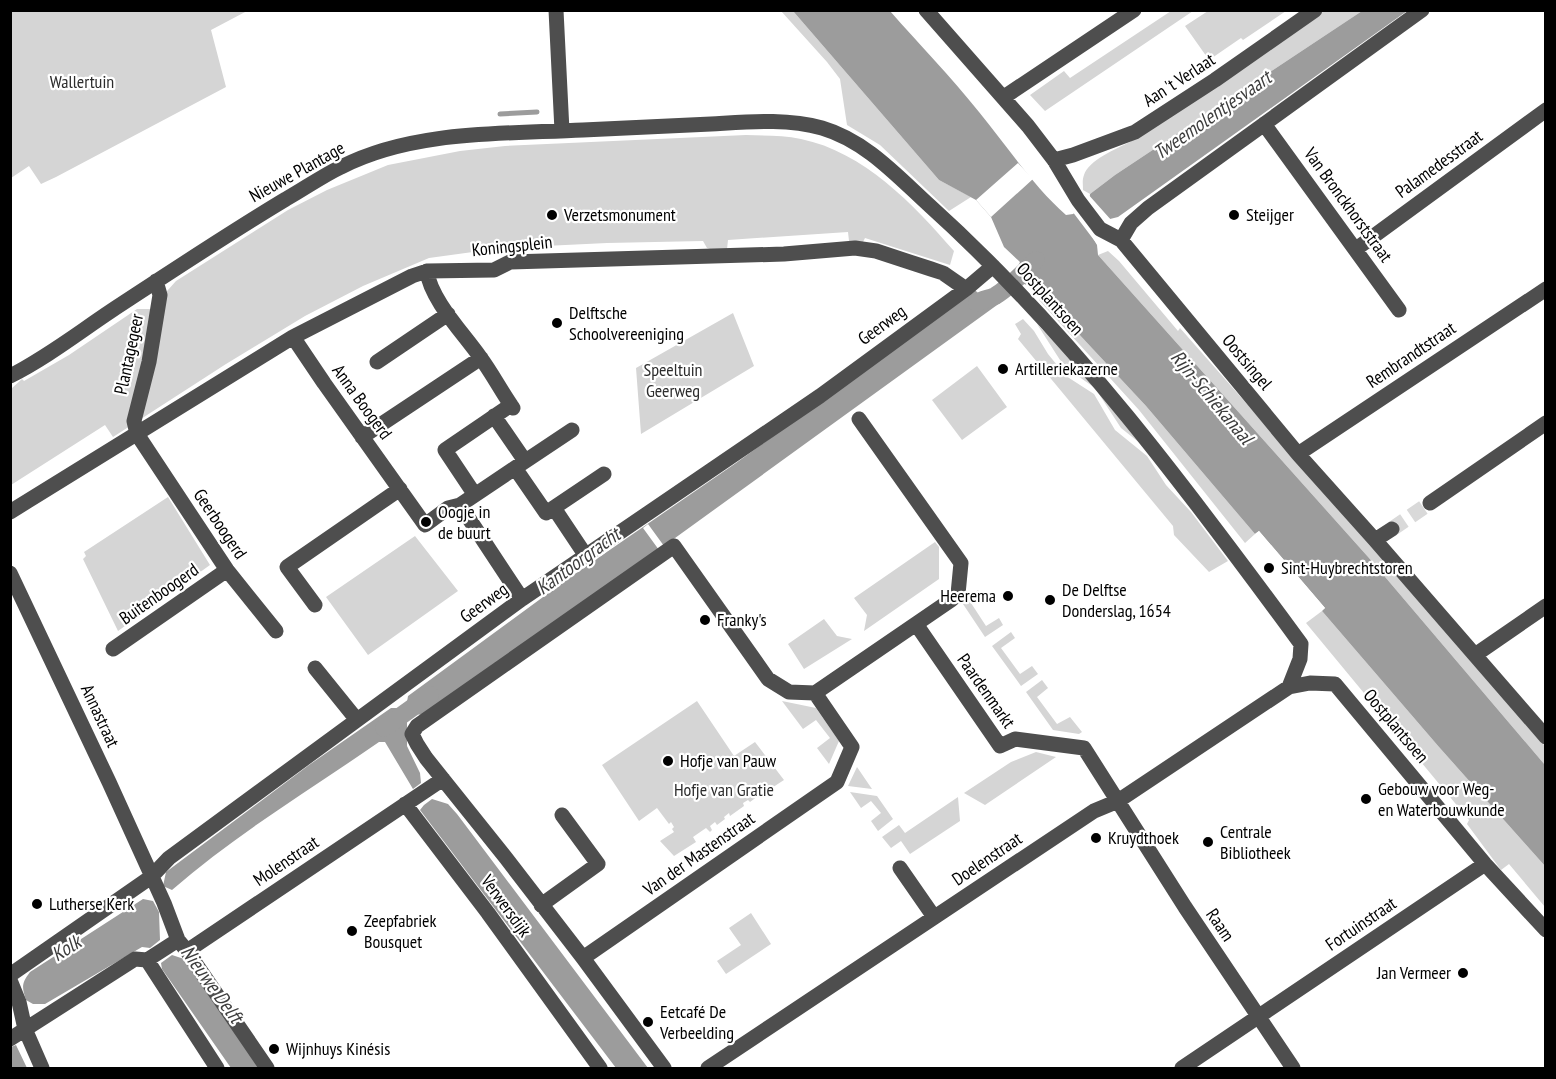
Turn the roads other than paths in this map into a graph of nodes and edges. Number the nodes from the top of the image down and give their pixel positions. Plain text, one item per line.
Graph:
1 (556, 10) edge
2 (926, 10) edge
3 (1134, 10) edge
4 (1315, 10) edge
5 (1422, 10) edge
6 (1004, 98) junction
7 (1545, 110) edge
8 (1264, 124) junction
9 (825, 129) joint
10 (562, 131) junction
11 (1054, 160) junction
12 (1121, 240) junction
13 (1356, 249) junction
14 (993, 266) junction
15 (427, 271) junction
16 (156, 281) junction
17 (966, 289) junction
18 (1545, 289) edge
19 (1400, 310) dead end
20 (448, 314) junction
21 (293, 337) junction
22 (481, 358) junction
23 (377, 362) dead end
24 (10, 376) edge
25 (494, 417) junction
26 (859, 419) dead end
27 (1545, 423) edge
28 (572, 430) dead end
29 (137, 434) junction
30 (362, 437) junction
31 (1298, 454) junction
32 (520, 465) junction
33 (604, 474) dead end
34 (400, 489) junction
35 (475, 495) junction
36 (1430, 502) tunnel mouth
37 (460, 505) junction
38 (554, 508) junction
39 (10, 512) edge
40 (1392, 529) tunnel mouth
41 (1375, 540) junction
42 (586, 556) junction
43 (227, 570) junction
44 (10, 573) edge
45 (522, 598) junction
46 (315, 605) dead end
47 (1545, 606) edge
48 (916, 624) junction
49 (276, 631) dead end
50 (113, 650) dead end
51 (1475, 655) junction
52 (315, 668) dead end
53 (1335, 684) joint
54 (1289, 687) junction
55 (815, 693) junction
56 (357, 720) junction
57 (1545, 737) edge
58 (437, 783) junction
59 (410, 801) junction
60 (1118, 801) junction
61 (562, 814) dead end
62 (1485, 864) junction
63 (900, 868) dead end
64 (151, 876) junction
65 (541, 905) junction
66 (934, 917) junction
67 (1545, 930) edge
68 (167, 951) junction
69 (583, 958) junction
70 (14, 987) edge
71 (1258, 1017) junction
72 (16, 1035) edge
73 (42, 1068) edge
74 (217, 1068) edge
75 (267, 1068) edge
76 (600, 1068) edge
77 (664, 1068) edge
78 (708, 1068) edge
79 (1182, 1068) edge
80 (1293, 1068) edge

1 - 10 street
2 - 6 street, Oostsingel
3 - 6 street
4 - 11 street, Aan 't Verlaat
5 - 8 street
6 - 11 street, Oostsingel
7 - 13 street, Palamedesstraat
8 - 12 street
8 - 13 street, Van Bronckhorststraat
9 - 10 street, Nieuwe Plantage
9 - 14 street, Oostplantsoen
10 - 16 street, Nieuwe Plantage
11 - 12 street, Oostsingel
12 - 31 street, Oostsingel
13 - 19 street, Van Bronckhorststraat
14 - 17 street, Geerweg
14 - 54 street, Oostplantsoen
15 - 17 street, Koningsplein
15 - 20 street
15 - 21 street, Koningsplein
16 - 24 street, Nieuwe Plantage
16 - 29 street, Plantagegeer
17 - 42 street, Geerweg
18 - 31 street, Rembrandtstraat
20 - 22 street
20 - 23 street
21 - 29 street, Koningsplein
21 - 30 street, Anna Boogerd
22 - 25 street
22 - 30 street
25 - 32 street
25 - 35 street
26 - 48 street
27 - 36 street
28 - 32 street, Anna Boogerd
29 - 39 street, Koningsplein
29 - 43 street, Geerboogerd
30 - 34 street, Anna Boogerd
31 - 41 street, Oostsingel
32 - 35 street, Anna Boogerd
32 - 38 street
33 - 38 street
34 - 37 street, Anna Boogerd
34 - 46 street
35 - 37 street, Anna Boogerd
37 - 45 street
38 - 42 street
40 - 41 street
41 - 51 street, Oostsingel
42 - 45 street, Geerweg
43 - 49 street, Geerboogerd
43 - 50 street, Buitenboogerd
44 - 64 street, Annastraat
45 - 56 street, Geerweg
47 - 51 street
48 - 55 street
48 - 60 street, Paardenmarkt
51 - 57 street, Oostsingel
52 - 56 street
53 - 54 street, Doelenstraat
53 - 62 street, Oostplantsoen
54 - 60 street, Doelenstraat
55 - 58 street, Verwersdijk
55 - 69 street, Van der Mastenstraat
56 - 64 street, Geerweg
58 - 59 street
58 - 65 street, Verwersdijk
59 - 68 street, Molenstraat
59 - 76 street, Verwersdijk
60 - 66 street, Doelenstraat
60 - 71 street, Raam
61 - 65 street
62 - 67 street, Oostplantsoen
62 - 71 street, Fortuinstraat
63 - 66 street
64 - 68 street
64 - 70 street
65 - 69 street, Verwersdijk
66 - 78 street, Doelenstraat
68 - 72 street
68 - 74 street
68 - 75 street
69 - 77 street, Verwersdijk
70 - 72 street
71 - 79 street, Fortuinstraat
71 - 80 street, Raam
72 - 73 street

